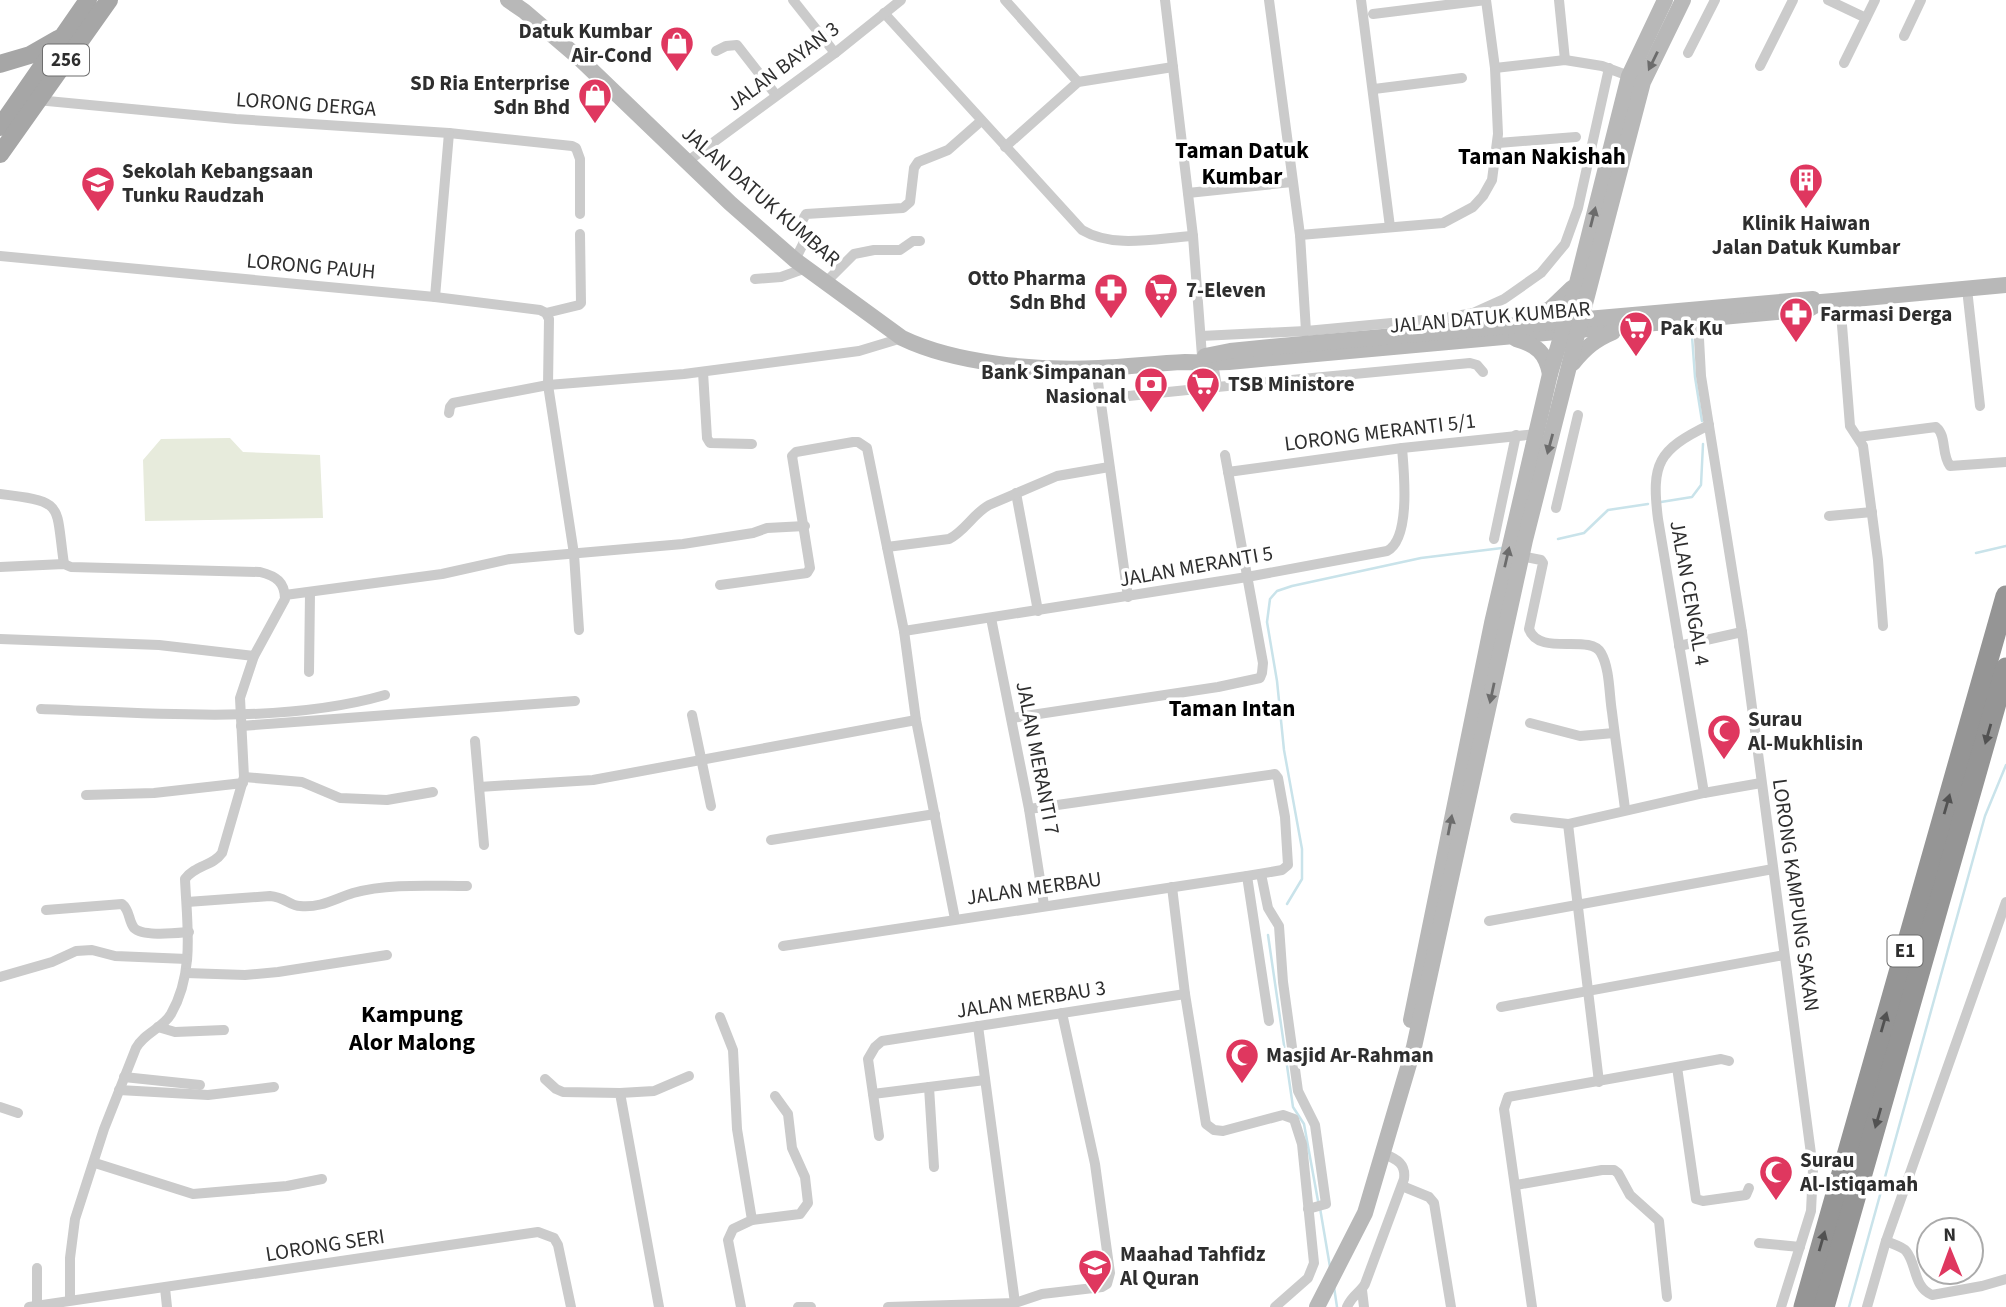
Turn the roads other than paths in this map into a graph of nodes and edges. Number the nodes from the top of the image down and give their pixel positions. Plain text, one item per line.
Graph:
1 (88, 0) edge
2 (109, 0) edge
3 (508, 0) edge
4 (793, 0) edge
5 (901, 0) edge
6 (1005, 0) edge
7 (1165, 0) edge
8 (1269, 0) edge
9 (1362, 0) edge
10 (1486, 0) edge
11 (1559, 0) edge
12 (1665, 0) edge
13 (1683, 0) edge
14 (1715, 0) edge
15 (1793, 0) edge
16 (1828, 0) edge
17 (1875, 0) edge
18 (1921, 0) edge
19 (884, 13) junction
20 (1373, 14) dead end
21 (1866, 19) junction
22 (63, 36) junction
23 (1904, 36) dead end
24 (716, 51) dead end
25 (1688, 52) dead end
26 (835, 53) junction
27 (1565, 60) junction
28 (1844, 63) dead end
29 (0, 64) edge
30 (1760, 66) dead end
31 (1173, 67) junction
32 (1495, 68) junction
33 (1609, 68) junction
34 (1629, 76) junction
35 (1462, 78) dead end
36 (1078, 82) junction
37 (1374, 89) junction
38 (776, 95) junction
39 (37, 100) junction
40 (981, 121) junction
41 (7, 122) edge
42 (449, 133) junction
43 (1576, 137) dead end
44 (1498, 143) junction
45 (1005, 147) junction
46 (0, 154) edge
47 (688, 161) junction
48 (1292, 182) junction
49 (1188, 193) junction
50 (580, 214) dead end
51 (1390, 228) junction
52 (580, 234) dead end
53 (1300, 235) junction
54 (1193, 236) junction
55 (920, 241) dead end
56 (0, 256) edge
57 (800, 264) junction
58 (755, 279) dead end
59 (826, 282) junction
60 (1583, 284) junction
61 (2006, 285) edge
62 (1967, 289) junction
63 (435, 297) junction
64 (1816, 300) junction
65 (1840, 300) junction
66 (546, 313) junction
67 (1698, 320) junction
68 (1622, 321) junction
69 (1572, 326) junction
70 (1306, 331) junction
71 (1504, 332) junction
72 (1201, 336) junction
73 (902, 338) junction
74 (1283, 357) junction
75 (1208, 360) junction
76 (1096, 368) junction
77 (703, 372) junction
78 (1483, 372) dead end
79 (1550, 374) junction
80 (1567, 378) junction
81 (1284, 381) junction
82 (548, 385) junction
83 (1217, 387) junction
84 (1100, 400) junction
85 (1980, 405) dead end
86 (449, 413) dead end
87 (1578, 415) dead end
88 (1709, 425) junction
89 (1537, 434) junction
90 (1516, 435) junction
91 (1858, 437) junction
92 (752, 444) dead end
93 (1402, 448) junction
94 (1225, 455) dead end
95 (2006, 462) edge
96 (1109, 467) junction
97 (1228, 472) junction
98 (1541, 479) junction
99 (1562, 484) junction
100 (1016, 493) junction
101 (0, 494) edge
102 (1556, 508) dead end
103 (1872, 512) junction
104 (1829, 516) dead end
105 (805, 526) junction
106 (1494, 538) dead end
107 (887, 547) junction
108 (574, 554) junction
109 (1521, 556) junction
110 (64, 564) junction
111 (0, 567) edge
112 (1247, 577) junction
113 (720, 585) dead end
114 (310, 593) junction
115 (285, 595) junction
116 (2006, 596) edge
117 (1128, 597) junction
118 (1038, 611) junction
119 (991, 618) junction
120 (1883, 626) dead end
121 (579, 630) dead end
122 (904, 631) junction
123 (1742, 632) junction
124 (0, 639) edge
125 (1679, 646) junction
126 (254, 656) junction
127 (2006, 668) edge
128 (309, 672) dead end
129 (385, 695) dead end
130 (575, 701) dead end
131 (41, 709) dead end
132 (240, 713) junction
133 (692, 715) dead end
134 (1012, 718) junction
135 (916, 720) junction
136 (1530, 723) dead end
137 (241, 726) junction
138 (1614, 733) junction
139 (475, 741) dead end
140 (701, 759) junction
141 (244, 780) junction
142 (1762, 783) junction
143 (479, 788) junction
144 (433, 792) dead end
145 (1704, 793) junction
146 (86, 796) dead end
147 (711, 806) dead end
148 (1029, 809) junction
149 (1625, 809) junction
150 (935, 814) junction
151 (1515, 818) dead end
152 (1568, 824) junction
153 (771, 840) dead end
154 (484, 845) dead end
155 (1773, 869) junction
156 (1261, 874) junction
157 (1247, 876) junction
158 (467, 886) dead end
159 (1172, 887) junction
160 (1442, 898) junction
161 (187, 902) junction
162 (2006, 902) edge
163 (1044, 905) junction
164 (1576, 906) junction
165 (47, 910) dead end
166 (955, 919) junction
167 (1489, 921) dead end
168 (190, 932) junction
169 (783, 946) dead end
170 (387, 955) dead end
171 (1784, 955) junction
172 (187, 959) junction
173 (186, 974) junction
174 (0, 977) edge
175 (1589, 992) junction
176 (1185, 994) junction
177 (1501, 1007) dead end
178 (1062, 1013) junction
179 (720, 1017) dead end
180 (1269, 1021) dead end
181 (978, 1026) junction
182 (158, 1027) junction
183 (223, 1030) dead end
184 (1729, 1060) dead end
185 (1678, 1067) junction
186 (689, 1076) dead end
187 (124, 1077) junction
188 (545, 1079) dead end
189 (985, 1080) junction
190 (1599, 1082) junction
191 (200, 1085) dead end
192 (274, 1087) dead end
193 (929, 1087) junction
194 (119, 1090) junction
195 (620, 1093) junction
196 (873, 1094) junction
197 (775, 1096) dead end
198 (0, 1107) edge
199 (18, 1113) dead end
200 (879, 1136) dead end
201 (1384, 1154) junction
202 (95, 1163) junction
203 (934, 1167) dead end
204 (323, 1179) dead end
205 (1516, 1185) junction
206 (1402, 1186) junction
207 (1749, 1188) dead end
208 (1310, 1209) junction
209 (752, 1220) junction
210 (1886, 1241) junction
211 (1759, 1243) dead end
212 (1800, 1247) junction
213 (37, 1268) dead end
214 (2006, 1279) edge
215 (165, 1288) junction
216 (1362, 1290) junction
217 (1667, 1297) dead end
218 (70, 1300) junction
219 (1015, 1303) junction
220 (33, 1306) edge
221 (167, 1307) edge
222 (571, 1307) edge
223 (659, 1307) edge
224 (741, 1307) edge
225 (797, 1307) edge
226 (811, 1307) edge
227 (888, 1307) edge
228 (1275, 1307) edge
229 (1317, 1307) edge
230 (1347, 1307) edge
231 (1364, 1307) edge
232 (1451, 1307) edge
233 (1532, 1307) edge
234 (1781, 1307) edge
235 (1804, 1307) edge
236 (1824, 1307) edge
237 (1867, 1307) edge

1 - 22 main road, 256
2 - 39 main road, 256
3 - 47 main road, JALAN DATUK KUMBAR
4 - 26 street
5 - 19 street, JALAN BAYAN 3
6 - 36 street
7 - 31 street
8 - 48 street
9 - 37 street
10 - 20 street
10 - 32 street
11 - 27 street
12 - 34 main road
13 -> 60 main road
14 - 25 street
15 - 30 street
16 - 21 street
17 - 21 street
18 - 23 street
19 - 26 street, JALAN BAYAN 3
19 - 40 street
21 - 28 street
22 - 29 main road
22 - 41 main road, 256
24 - 38 street
26 - 38 street, JALAN BAYAN 3
27 - 32 street
27 - 33 street
31 - 36 street
31 - 49 street
32 - 44 street
33 - 34 street
33 - 70 street
60 -> 34 main road
35 - 37 street
36 - 45 street
37 - 51 street
38 - 47 street, JALAN BAYAN 3
39 - 41 main road, 256
39 - 42 street, LORONG DERGA
40 - 45 street
40 - 57 street
41 - 46 main road, 256
42 - 50 street, LORONG DERGA
42 - 63 street
43 - 44 street
44 - 51 street
45 - 54 street
47 - 57 main road, JALAN DATUK KUMBAR
48 - 49 street
48 - 53 street
49 - 54 street
51 - 53 street
52 - 66 street
53 - 70 street
54 - 72 street
55 - 59 street
56 - 63 street, LORONG PAUH
57 - 58 street
57 - 59 main road, JALAN DATUK KUMBAR
59 - 73 main road, JALAN DATUK KUMBAR
60 - 68 main road
60 - 69 main road
60 - 71 main road
61 - 62 main road, JALAN DATUK KUMBAR
62 - 65 main road, JALAN DATUK KUMBAR
62 - 85 street
63 - 66 street, LORONG PAUH
64 - 65 main road, JALAN DATUK KUMBAR
64 - 67 main road, JALAN DATUK KUMBAR
64 - 68 main road, JALAN DATUK KUMBAR
65 - 91 street
66 - 82 street
67 - 68 main road, JALAN DATUK KUMBAR
67 - 88 street, LORONG KAMPUNG SAKAN
68 - 69 main road, JALAN DATUK KUMBAR
68 - 80 main road
69 - 71 main road, JALAN DATUK KUMBAR
69 - 79 main road
69 - 80 main road
70 - 72 street
71 - 74 main road, JALAN DATUK KUMBAR
71 - 75 main road, JALAN DATUK KUMBAR
71 - 79 main road
72 - 75 street
73 - 76 main road, JALAN DATUK KUMBAR
73 - 77 street
74 - 75 main road, JALAN DATUK KUMBAR
74 - 81 street
75 - 76 main road, JALAN DATUK KUMBAR
75 - 83 street
76 - 84 street
77 - 82 street
77 - 92 street
78 - 81 street
79 - 89 main road
80 -> 98 main road
81 - 83 street
82 - 86 street
82 - 108 street
83 - 84 street
84 - 96 street
87 - 99 street
88 - 123 street, LORONG KAMPUNG SAKAN
88 - 125 street, JALAN CENGAL 4
89 - 90 street, LORONG MERANTI 5/1
160 -> 89 main road
90 - 93 street, LORONG MERANTI 5/1
90 - 106 street
91 - 95 street
91 - 103 street
93 - 97 street, LORONG MERANTI 5/1
93 - 112 street, JALAN MERANTI 5
94 - 97 street
96 - 100 street
96 - 117 street
97 - 112 street
98 - 99 street
98 - 109 main road
99 - 102 street
100 - 107 street
100 - 118 street
101 - 110 street
103 - 104 street
103 - 120 street
105 - 107 street
105 - 108 street
105 - 113 street
107 - 122 street
108 - 114 street
108 - 121 street
109 - 138 street
109 -> 160 main road
110 - 111 street
110 - 115 street
112 - 117 street, JALAN MERANTI 5
112 - 134 street
114 - 115 street
114 - 128 street
115 - 126 street
235 -> 116 highway, E1
117 - 118 street, JALAN MERANTI 5
118 - 119 street, JALAN MERANTI 5
119 - 122 street, JALAN MERANTI 5
119 - 134 street, JALAN MERANTI 7
122 - 135 street
123 - 125 street
123 - 142 street, LORONG KAMPUNG SAKAN
124 - 126 street
125 - 145 street, JALAN CENGAL 4
126 - 132 street
127 -> 236 highway, E1
129 - 132 street
130 - 137 street
131 - 132 street
132 - 137 street
133 - 140 street
134 - 148 street, JALAN MERANTI 7
135 - 140 street
135 - 150 street
136 - 138 street
137 - 141 street
138 - 149 street
139 - 143 street
140 - 143 street
140 - 147 street
141 - 144 street
141 - 146 street
141 - 161 street
142 - 145 street
142 - 155 street, LORONG KAMPUNG SAKAN
143 - 154 street
145 - 149 street
148 - 156 street, JALAN MERBAU
148 - 163 street, JALAN MERANTI 7
149 - 152 street
150 - 153 street
150 - 166 street
151 - 152 street
152 - 164 street
155 - 164 street
155 - 171 street, LORONG KAMPUNG SAKAN
156 - 157 street, JALAN MERBAU
156 - 208 street
157 - 159 street, JALAN MERBAU
157 - 180 street
158 - 161 street
159 - 163 street, JALAN MERBAU
159 - 176 street
160 - 201 main road
161 - 168 street
162 - 210 street
163 - 166 street, JALAN MERBAU
164 - 167 street
164 - 175 street
165 - 168 street
166 - 169 street, JALAN MERBAU
168 - 172 street
170 - 173 street
171 - 175 street
171 - 212 street, LORONG KAMPUNG SAKAN
172 - 173 street
172 - 174 street
173 - 182 street
175 - 177 street
175 - 190 street
176 - 178 street, JALAN MERBAU 3
176 - 208 street
178 - 181 street, JALAN MERBAU 3
178 - 219 street
179 - 209 street
181 - 189 street
181 - 196 street, JALAN MERBAU 3
182 - 183 street
182 - 187 street
184 - 185 street
185 - 190 street
185 - 207 street
186 - 195 street
187 - 191 street
187 - 194 street
188 - 195 street
189 - 193 street
189 - 219 street
190 - 205 street
192 - 194 street
193 - 196 street
193 - 203 street
194 - 202 street
195 - 223 street
196 - 200 street
197 - 209 street
198 - 199 street
201 - 206 street
201 - 229 main road
202 - 204 street
202 - 218 street
205 - 217 street
205 - 233 street
206 - 216 street
206 - 232 street
208 - 228 street
209 - 224 street
210 - 214 street
210 - 237 street
211 - 212 street
212 - 234 street, LORONG KAMPUNG SAKAN
213 - 220 street
215 - 218 street, LORONG SERI
215 - 221 street
215 - 222 street, LORONG SERI
216 - 230 street
216 - 231 street
218 - 220 street, LORONG SERI
219 - 227 street
225 - 226 street

